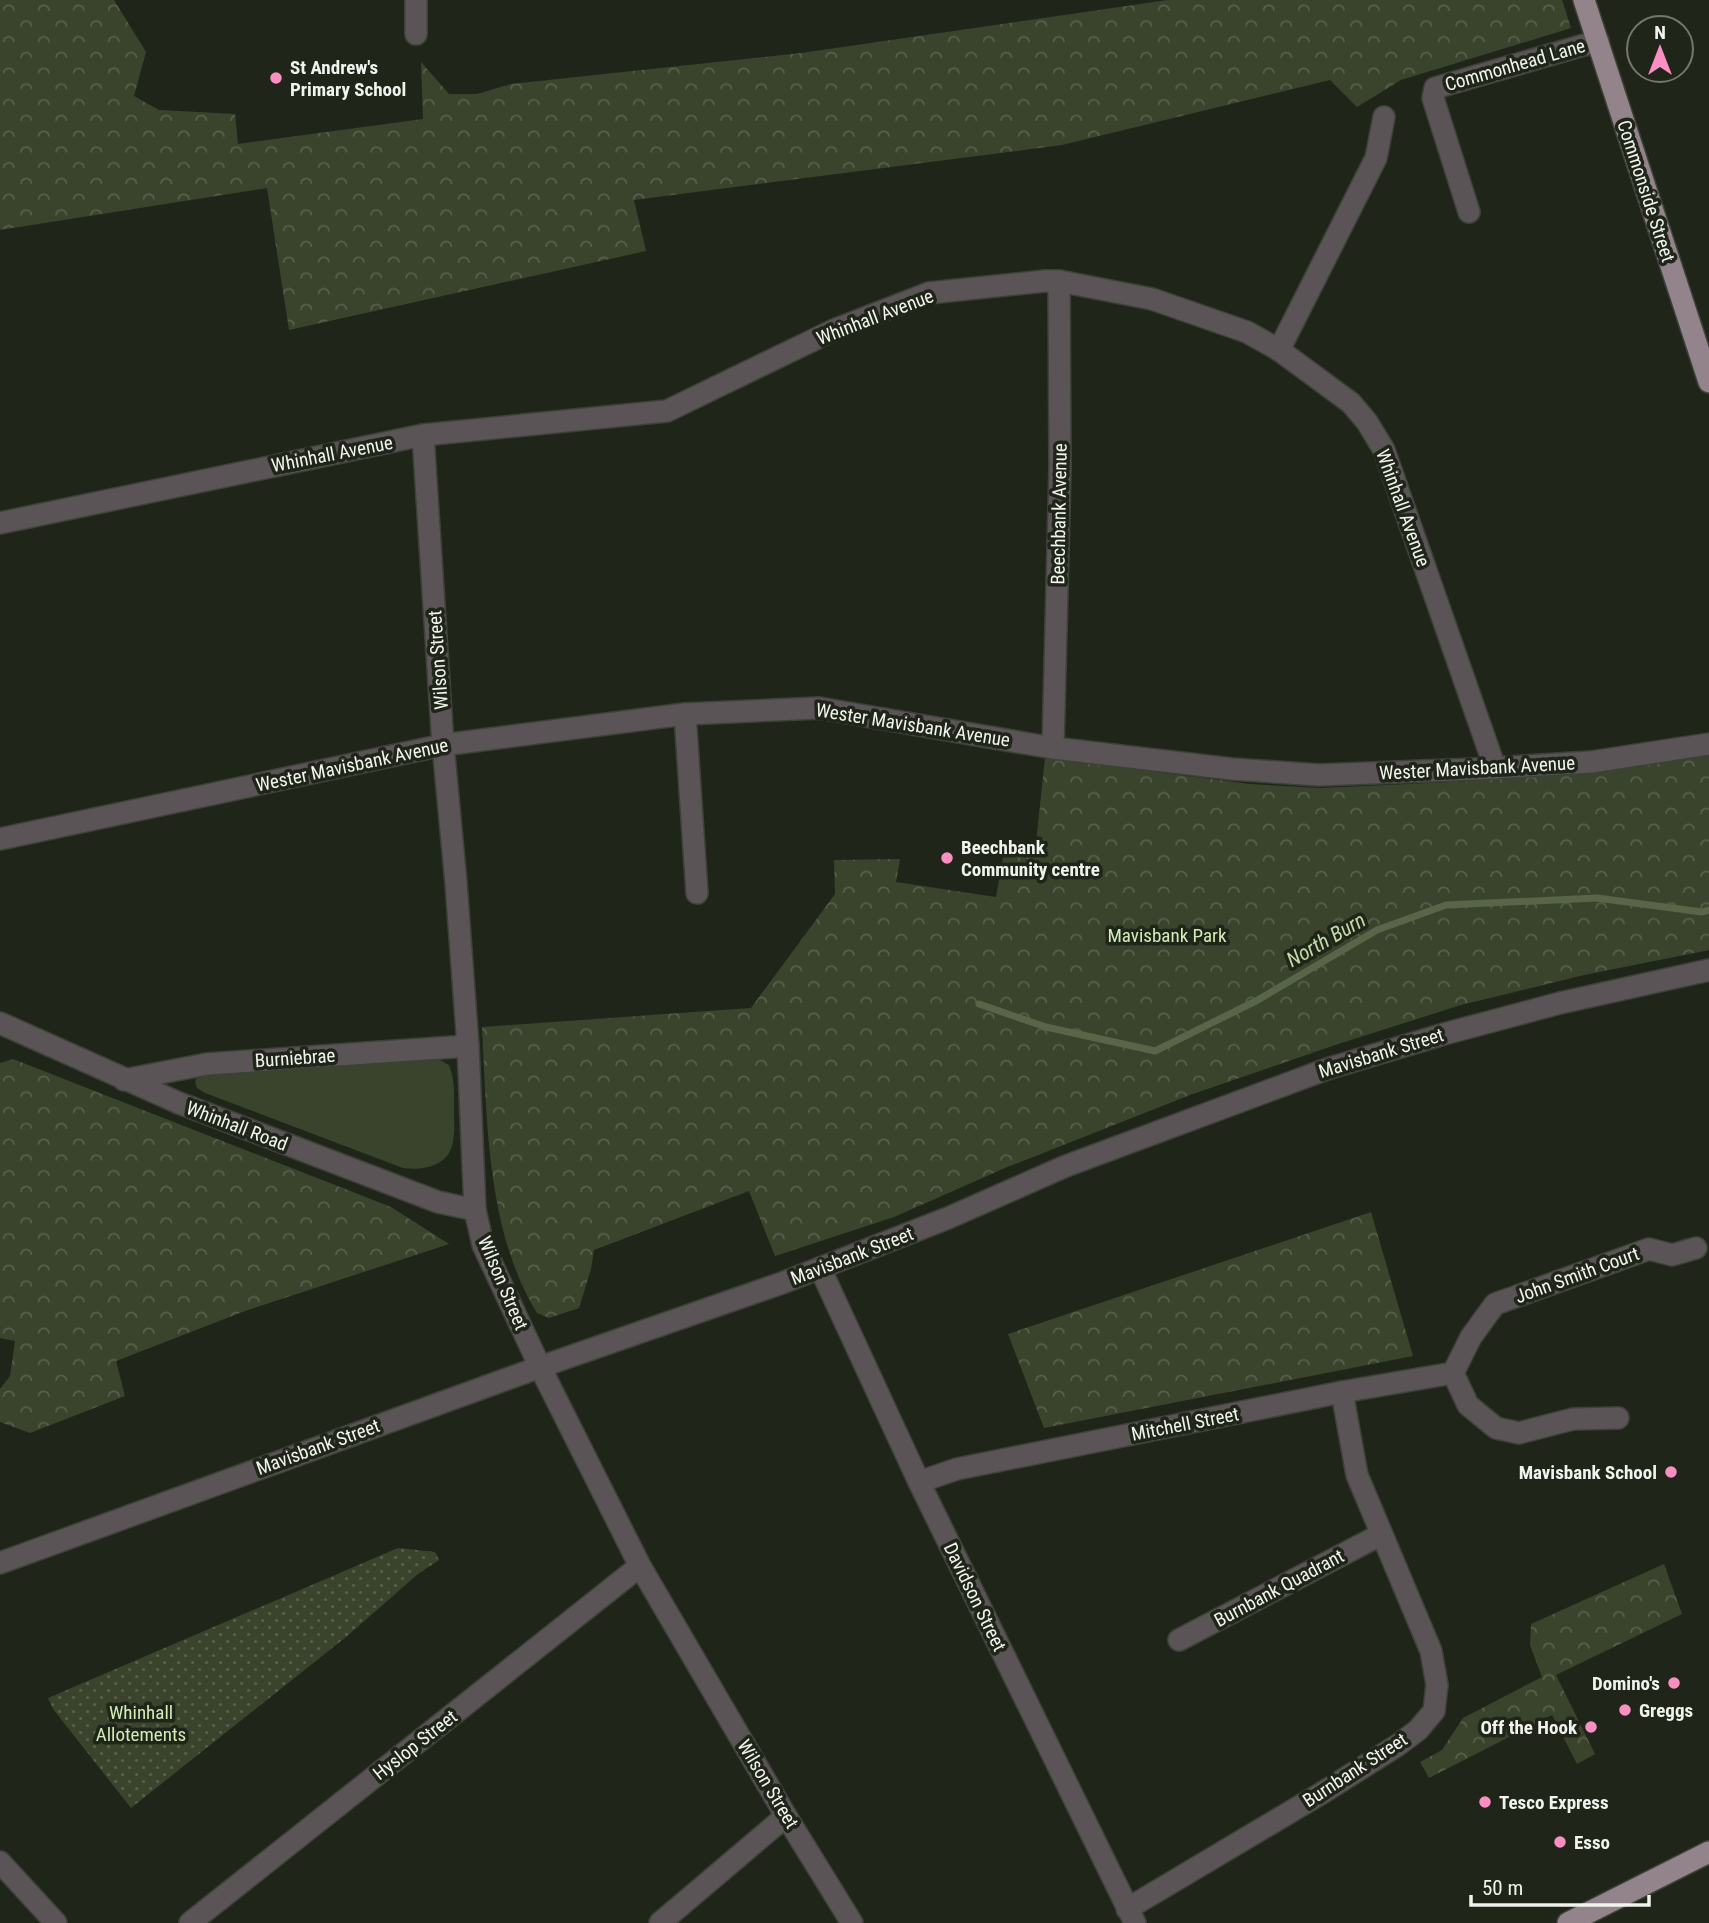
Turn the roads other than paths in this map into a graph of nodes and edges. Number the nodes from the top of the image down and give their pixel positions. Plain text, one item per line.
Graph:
1 (416, 0) edge
2 (1584, 0) edge
3 (416, 34) dead end
4 (1598, 41) junction
5 (1384, 117) dead end
6 (1469, 212) dead end
7 (1059, 281) junction
8 (1703, 344) edge
9 (1279, 350) junction
10 (1709, 382) edge
11 (423, 435) junction
12 (0, 523) edge
13 (685, 714) junction
14 (1709, 744) edge
15 (443, 745) junction
16 (1053, 748) junction
17 (1495, 768) junction
18 (0, 839) edge
19 (697, 893) dead end
20 (1709, 970) edge
21 (1, 1026) edge
22 (468, 1046) junction
23 (124, 1080) junction
24 (475, 1210) junction
25 (1696, 1248) dead end
26 (820, 1268) junction
27 (540, 1367) junction
28 (1453, 1373) junction
29 (1342, 1392) junction
30 (1618, 1418) dead end
31 (919, 1482) junction
32 (1380, 1535) junction
33 (0, 1563) edge
34 (640, 1566) junction
35 (1179, 1640) dead end
36 (786, 1816) junction
37 (1709, 1852) edge
38 (0, 1862) edge
39 (1131, 1916) edge
40 (1594, 1918) edge
41 (56, 1923) edge
42 (190, 1923) edge
43 (660, 1923) edge
44 (852, 1923) edge
45 (1568, 1923) edge

1 - 3 street
2 - 4 main road, Commonside Street
4 - 6 street, Commonhead Lane
4 - 8 main road, Commonside Street
5 - 9 street
7 - 9 street, Whinhall Avenue
7 - 11 street, Whinhall Avenue
7 - 16 street, Beechbank Avenue
8 - 10 main road, Commonside Street
9 - 17 street, Whinhall Avenue
11 - 12 street, Whinhall Avenue
11 - 15 street, Wilson Street
13 - 15 street, Wester Mavisbank Avenue
13 - 16 street, Wester Mavisbank Avenue
13 - 19 street
14 - 17 street, Wester Mavisbank Avenue
15 - 18 street, Wester Mavisbank Avenue
15 - 22 street, Wilson Street
16 - 17 street, Wester Mavisbank Avenue
20 - 26 street, Mavisbank Street
21 - 23 street, Whinhall Road
22 - 23 street, Burniebrae
22 - 24 street, Wilson Street
23 - 24 street, Whinhall Road
24 - 27 street, Wilson Street
25 - 28 street, John Smith Court
26 - 27 street, Mavisbank Street
26 - 31 street, Davidson Street
27 - 33 street, Mavisbank Street
27 - 34 street, Wilson Street
28 - 29 street, Mitchell Street
28 - 30 street
29 - 31 street, Mitchell Street
29 - 32 street, Burnbank Street
31 - 39 street, Davidson Street
32 - 35 street, Burnbank Quadrant
32 - 39 street, Burnbank Street
34 - 36 street, Wilson Street
34 - 42 street, Hyslop Street
36 - 43 street
36 - 44 street, Wilson Street
37 - 40 main road
38 - 41 street
40 - 45 main road

